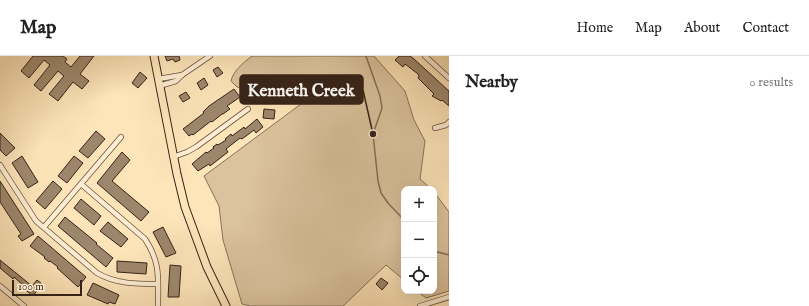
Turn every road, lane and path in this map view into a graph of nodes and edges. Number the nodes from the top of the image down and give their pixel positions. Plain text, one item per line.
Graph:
1 (154, 56) edge
2 (210, 56) edge
3 (425, 56) edge
4 (449, 78) edge
5 (158, 83) junction
6 (248, 109) dead end
7 (449, 122) edge
8 (435, 128) dead end
9 (121, 138) dead end
10 (173, 157) junction
11 (0, 165) edge
12 (81, 184) junction
13 (44, 227) junction
14 (158, 284) junction
15 (0, 286) edge
16 (449, 297) edge
17 (24, 306) edge
18 (158, 306) edge
19 (226, 306) edge
20 (420, 306) edge

1 - 5 highway
2 - 5 street
3 - 4 street
5 - 10 highway
6 - 10 street
7 - 8 street
9 - 12 street
10 - 19 highway
11 - 13 street
12 - 13 street
12 - 14 street
13 - 14 street
14 - 18 street
15 - 17 street
16 - 20 street

